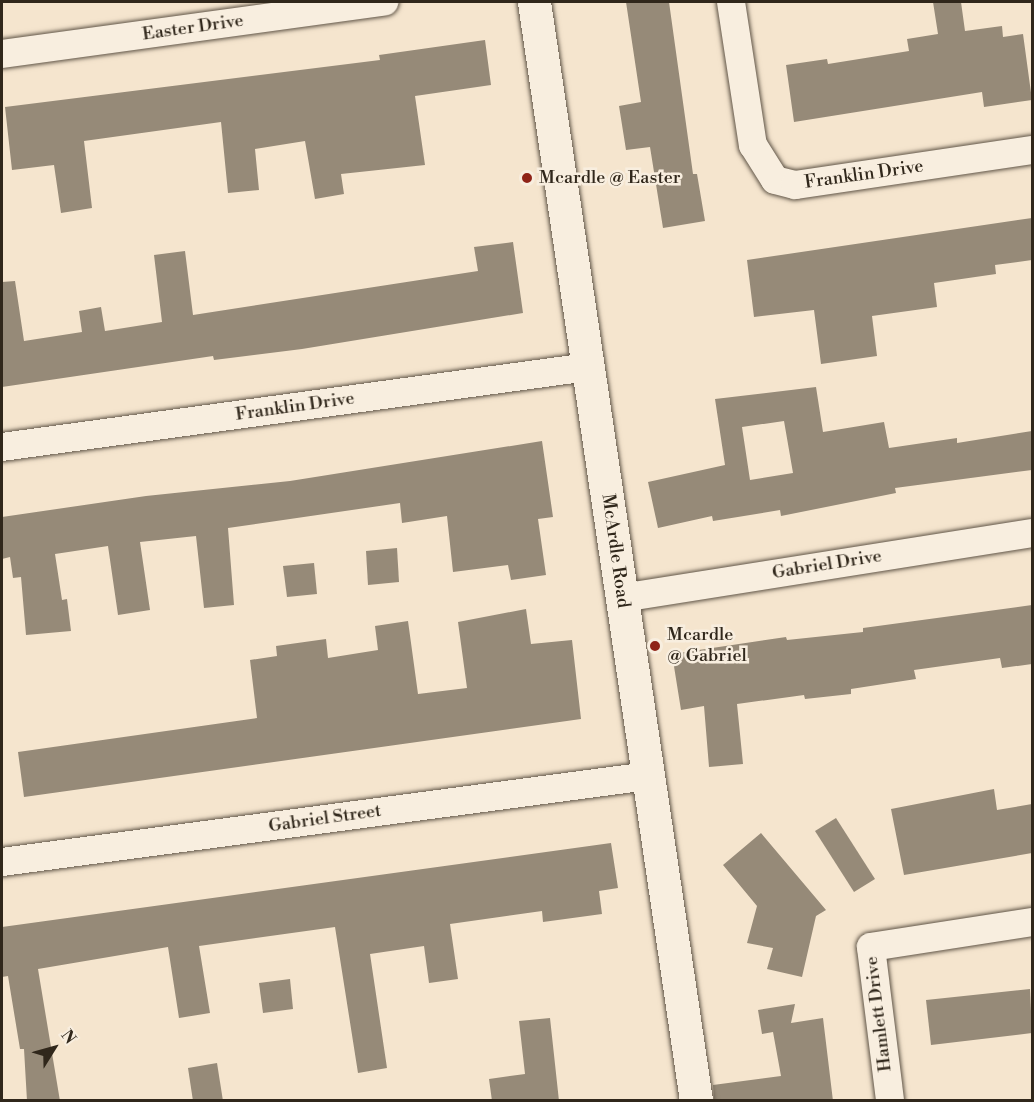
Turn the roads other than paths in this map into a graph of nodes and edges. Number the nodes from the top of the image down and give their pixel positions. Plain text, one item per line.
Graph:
1 (384, 2) edge
2 (534, 2) edge
3 (731, 2) edge
4 (2, 54) edge
5 (1032, 150) edge
6 (588, 367) junction
7 (2, 447) edge
8 (1032, 533) edge
9 (622, 598) junction
10 (648, 776) junction
11 (2, 862) edge
12 (1032, 922) edge
13 (696, 1101) edge
14 (890, 1101) edge

1 - 4 street, Easter Drive
2 - 6 main road, McArdle Road
3 - 5 street, Franklin Drive
6 - 7 street, Franklin Drive
6 - 9 main road, McArdle Road
8 - 9 street, Gabriel Drive
9 - 10 main road, McArdle Road
10 - 11 street, Gabriel Street
10 - 13 main road, McArdle Road
12 - 14 street, Hamlett Drive

